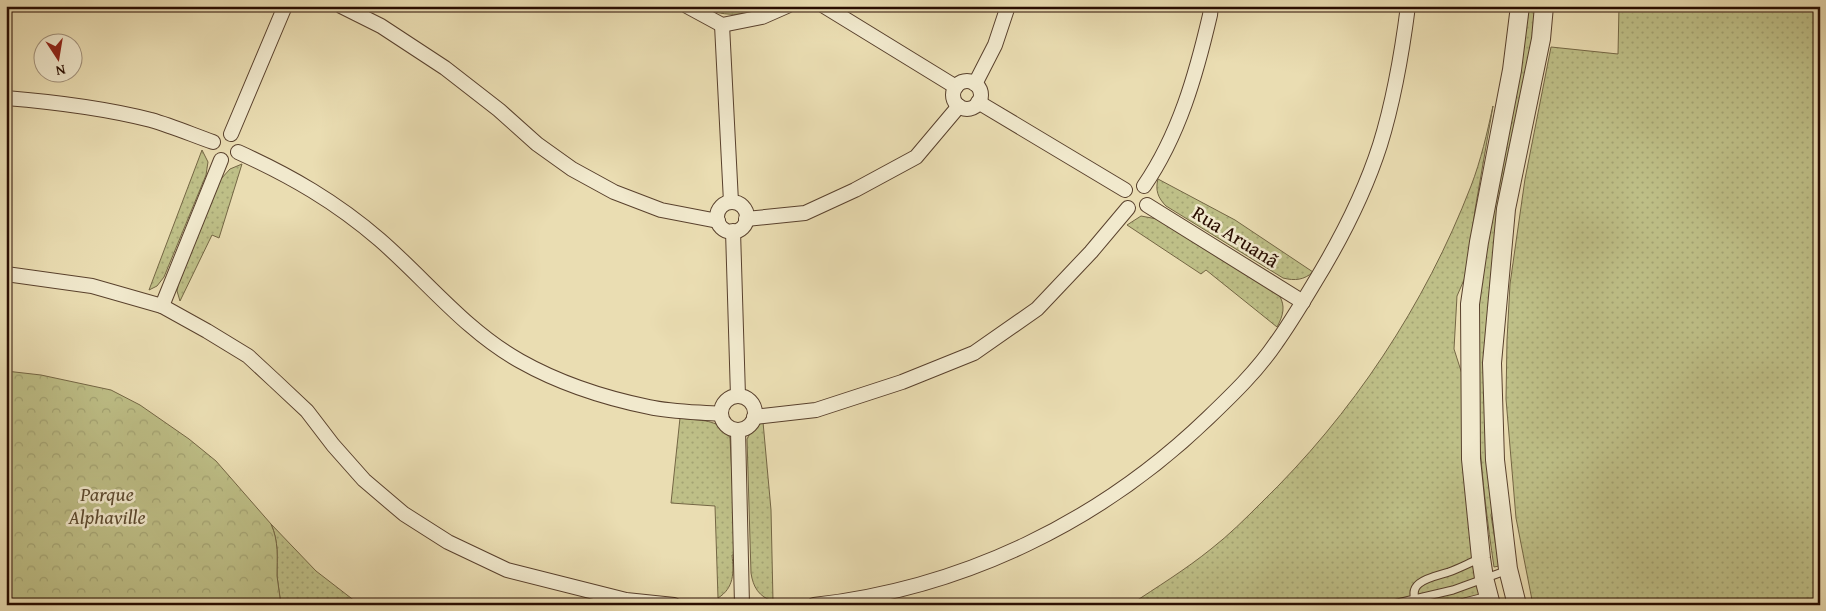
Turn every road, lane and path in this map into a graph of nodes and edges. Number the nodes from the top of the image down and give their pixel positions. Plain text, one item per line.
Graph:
1 (285, 6) edge
2 (341, 6) edge
3 (687, 6) edge
4 (787, 6) edge
5 (824, 6) edge
6 (1008, 6) edge
7 (1211, 6) edge
8 (1408, 6) edge
9 (1520, 6) edge
10 (1544, 6) edge
11 (722, 25) junction
12 (975, 84) junction
13 (956, 87) junction
14 (6, 98) edge
15 (978, 102) junction
16 (959, 106) junction
17 (231, 134) junction
18 (213, 142) junction
19 (238, 152) junction
20 (221, 160) junction
21 (1144, 186) junction
22 (1125, 190) junction
23 (731, 202) junction
24 (1147, 205) junction
25 (1128, 208) junction
26 (746, 219) junction
27 (718, 221) junction
28 (733, 231) junction
29 (6, 274) edge
30 (1303, 302) junction
31 (162, 306) junction
32 (738, 396) junction
33 (720, 414) junction
34 (754, 417) junction
35 (738, 430) junction
36 (1481, 558) junction
37 (1508, 570) junction
38 (1484, 578) junction
39 (1490, 601) edge
40 (1416, 602) edge
41 (674, 605) edge
42 (742, 605) edge
43 (814, 605) edge
44 (1390, 605) edge
45 (1453, 605) edge
46 (1517, 605) edge

1 - 17 street
2 - 27 street
3 - 11 street
4 - 11 street
5 - 13 street
6 - 12 street
7 - 21 street
8 - 30 street
9 - 36 street
10 - 37 street
11 - 23 street
12 - 13 street
12 - 15 street
13 - 16 street
14 - 18 street
15 - 16 street
15 - 22 street
16 - 26 street
17 - 18 street
17 - 19 street
18 - 20 street
19 - 20 street
19 - 33 street
20 - 31 street
21 - 22 street
21 - 24 street
22 - 25 street
23 - 26 street
23 - 27 street
24 - 25 street
24 - 30 street, Rua Aruanã
25 - 34 street
26 - 28 street
27 - 28 street
28 - 32 street
29 - 31 street
30 - 43 street
31 - 41 street
32 - 33 street
32 - 34 street
33 - 35 street
34 - 35 street
35 - 42 street
36 - 38 street
36 - 40 lane
37 - 38 lane
37 - 46 street
38 - 39 street
38 - 40 lane
39 - 45 lane
40 - 44 lane

